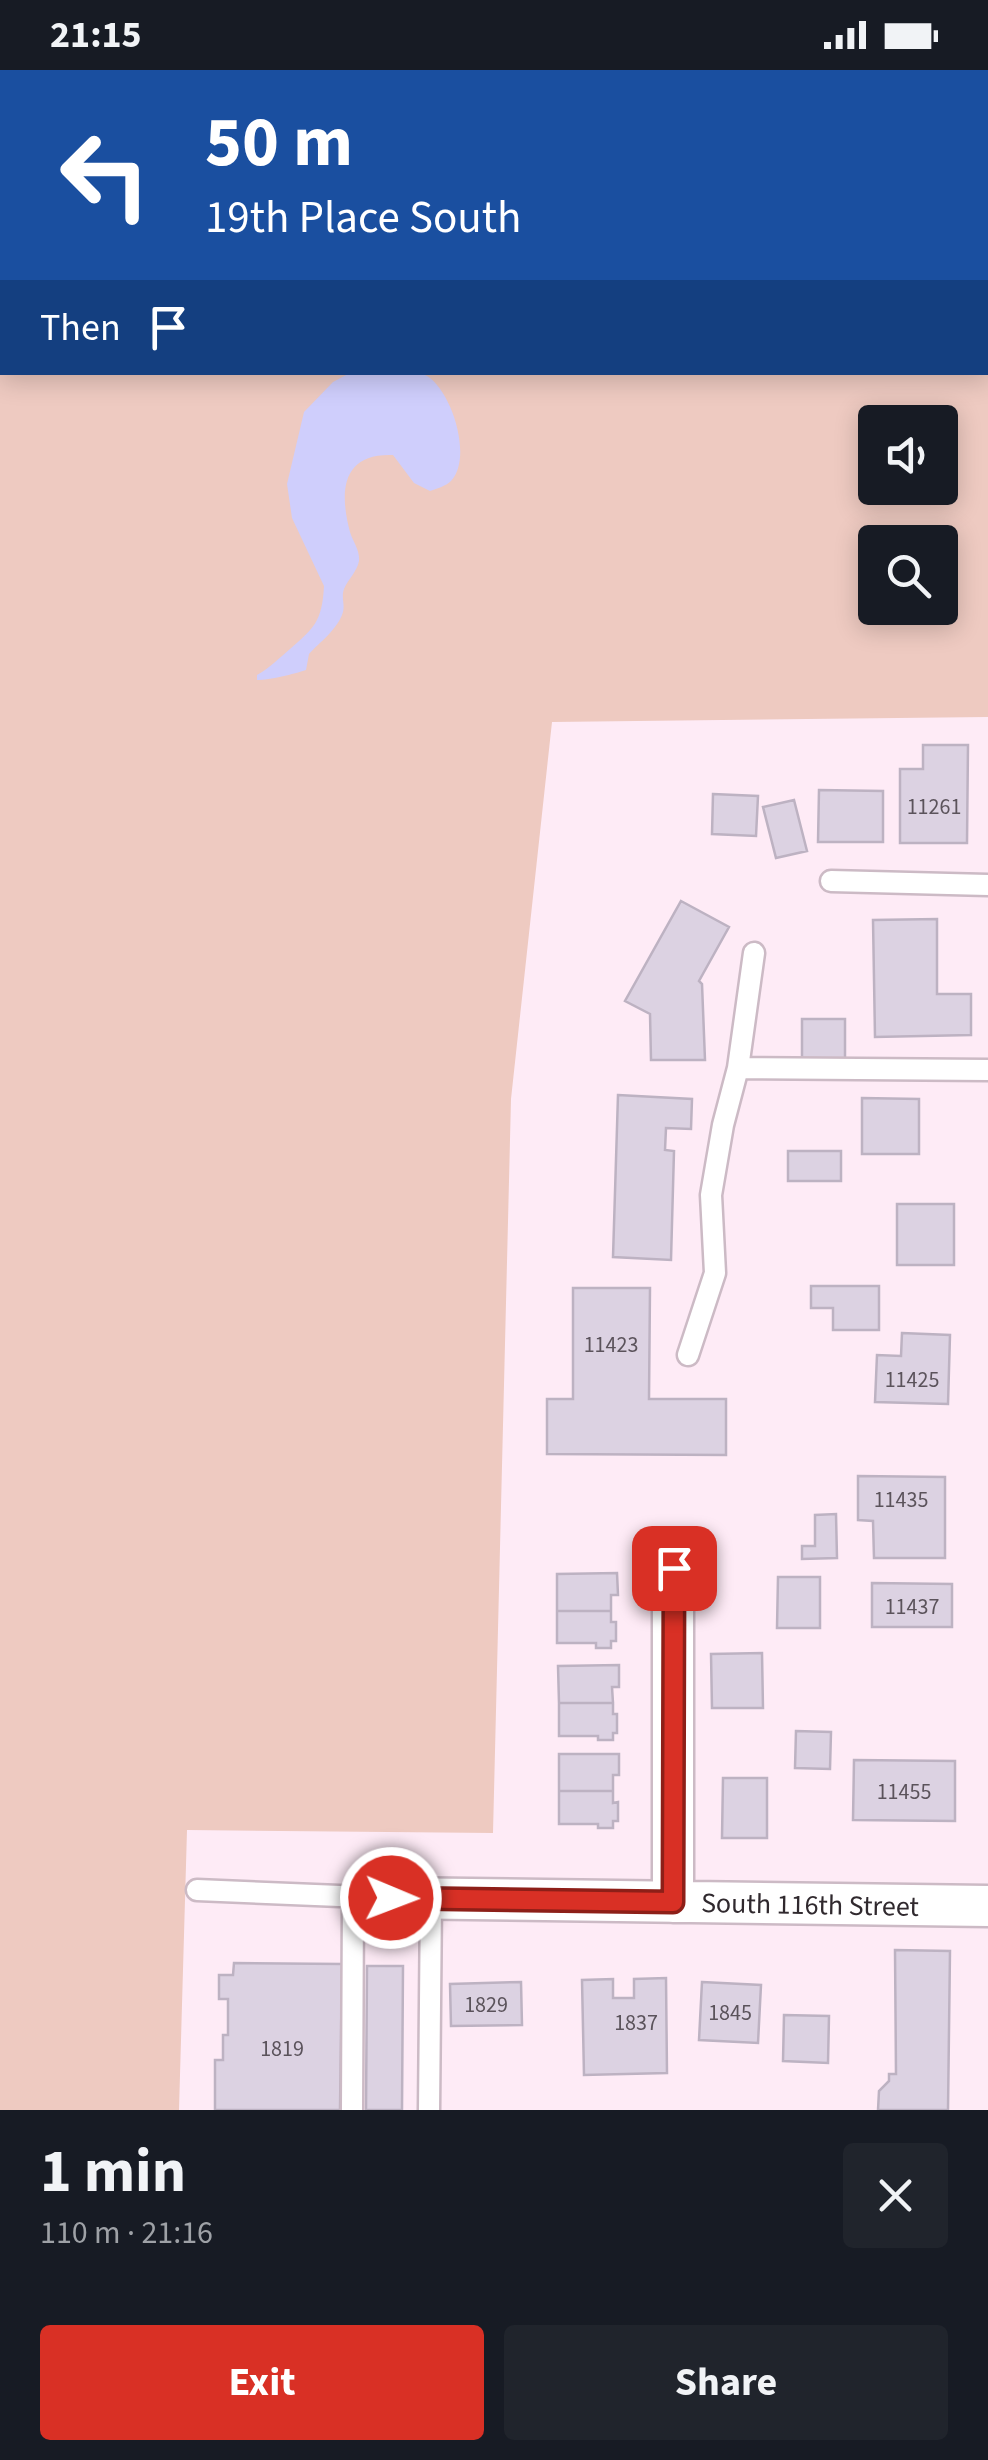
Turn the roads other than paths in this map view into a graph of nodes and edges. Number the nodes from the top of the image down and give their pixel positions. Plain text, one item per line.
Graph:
1 (832, 881) dead end
2 (988, 885) edge
3 (754, 953) dead end
4 (738, 1068) junction
5 (988, 1070) edge
6 (688, 1355) dead end
7 (674, 1568) dead end
8 (197, 1890) dead end
9 (372, 1897) junction
10 (431, 1898) junction
11 (673, 1902) junction
12 (988, 1906) edge
13 (352, 2110) edge
14 (429, 2110) edge

1 - 2 lane
3 - 4 lane
4 - 5 lane
4 - 6 lane
7 - 11 street
8 - 9 lane
9 - 10 street, South 116th Street
9 - 13 lane
10 - 11 street, South 116th Street
10 - 14 lane
11 - 12 street, South 116th Street

